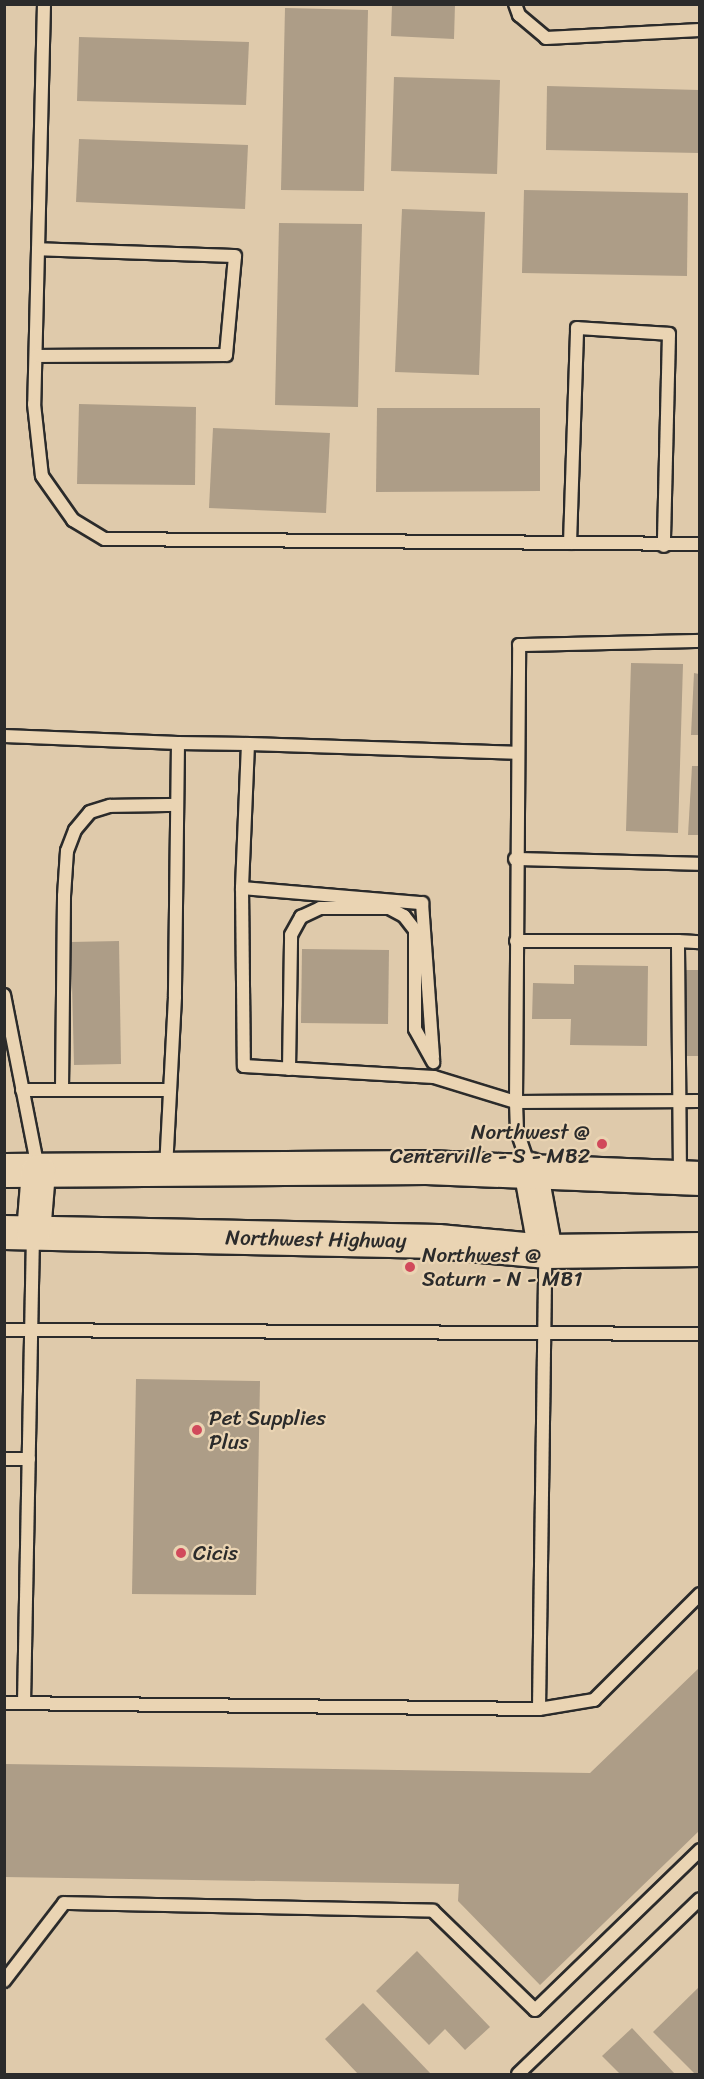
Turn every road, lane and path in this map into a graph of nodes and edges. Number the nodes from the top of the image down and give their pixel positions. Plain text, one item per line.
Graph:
1 (44, 4) edge
2 (515, 4) edge
3 (699, 30) edge
4 (38, 249) junction
5 (36, 356) junction
6 (570, 543) junction
7 (699, 544) edge
8 (664, 546) junction
9 (699, 641) edge
10 (4, 736) edge
11 (178, 742) junction
12 (248, 744) junction
13 (517, 753) junction
14 (177, 805) junction
15 (515, 859) junction
16 (699, 864) edge
17 (242, 888) junction
18 (516, 941) junction
19 (678, 941) junction
20 (699, 942) edge
21 (4, 995) edge
22 (9, 1052) edge
23 (433, 1062) junction
24 (289, 1069) junction
25 (434, 1077) junction
26 (62, 1089) junction
27 (22, 1090) junction
28 (170, 1090) junction
29 (699, 1101) edge
30 (516, 1102) junction
31 (679, 1102) junction
32 (530, 1169) junction
33 (4, 1170) edge
34 (166, 1170) junction
35 (38, 1171) junction
36 (690, 1178) edge
37 (19, 1232) edge
38 (699, 1249) edge
39 (545, 1251) junction
40 (4, 1330) edge
41 (34, 1332) junction
42 (699, 1334) edge
43 (544, 1336) junction
44 (4, 1459) edge
45 (29, 1459) junction
46 (699, 1594) edge
47 (4, 1703) edge
48 (24, 1703) junction
49 (539, 1709) junction
50 (699, 1850) edge
51 (699, 1899) edge
52 (4, 1981) edge
53 (518, 2074) edge

1 - 4 lane
2 - 3 lane
4 - 5 lane
4 - 5 lane
5 - 6 lane
6 - 8 lane
6 - 8 lane
7 - 8 lane
9 - 13 lane
10 - 11 lane
11 - 12 lane
11 - 14 lane
12 - 13 lane
12 - 17 lane
13 - 15 lane
14 - 26 lane
14 - 28 lane
15 - 16 lane
15 - 18 lane
17 - 23 lane
17 - 24 lane
18 - 19 lane
18 - 30 lane
19 - 20 lane
19 - 31 lane
21 - 22 lane
22 - 27 lane
23 - 24 lane
23 - 25 lane
24 - 25 lane
25 - 30 lane
26 - 27 lane
26 - 28 lane
27 - 35 lane
28 - 34 lane
29 - 31 lane
30 - 31 lane
30 - 32 lane
31 - 36 lane
32 - 34 main road
32 - 36 main road
32 - 39 main road
33 - 35 main road
34 - 35 main road
35 - 37 main road
37 - 39 main road, Northwest Highway
37 - 41 lane
38 - 39 main road, Northwest Highway
39 - 43 lane
40 - 41 lane
41 - 43 lane
41 - 45 lane
42 - 43 lane
43 - 49 lane
44 - 45 lane
45 - 48 lane
46 - 49 lane
47 - 48 lane
48 - 49 lane
50 - 52 lane
51 - 53 lane

